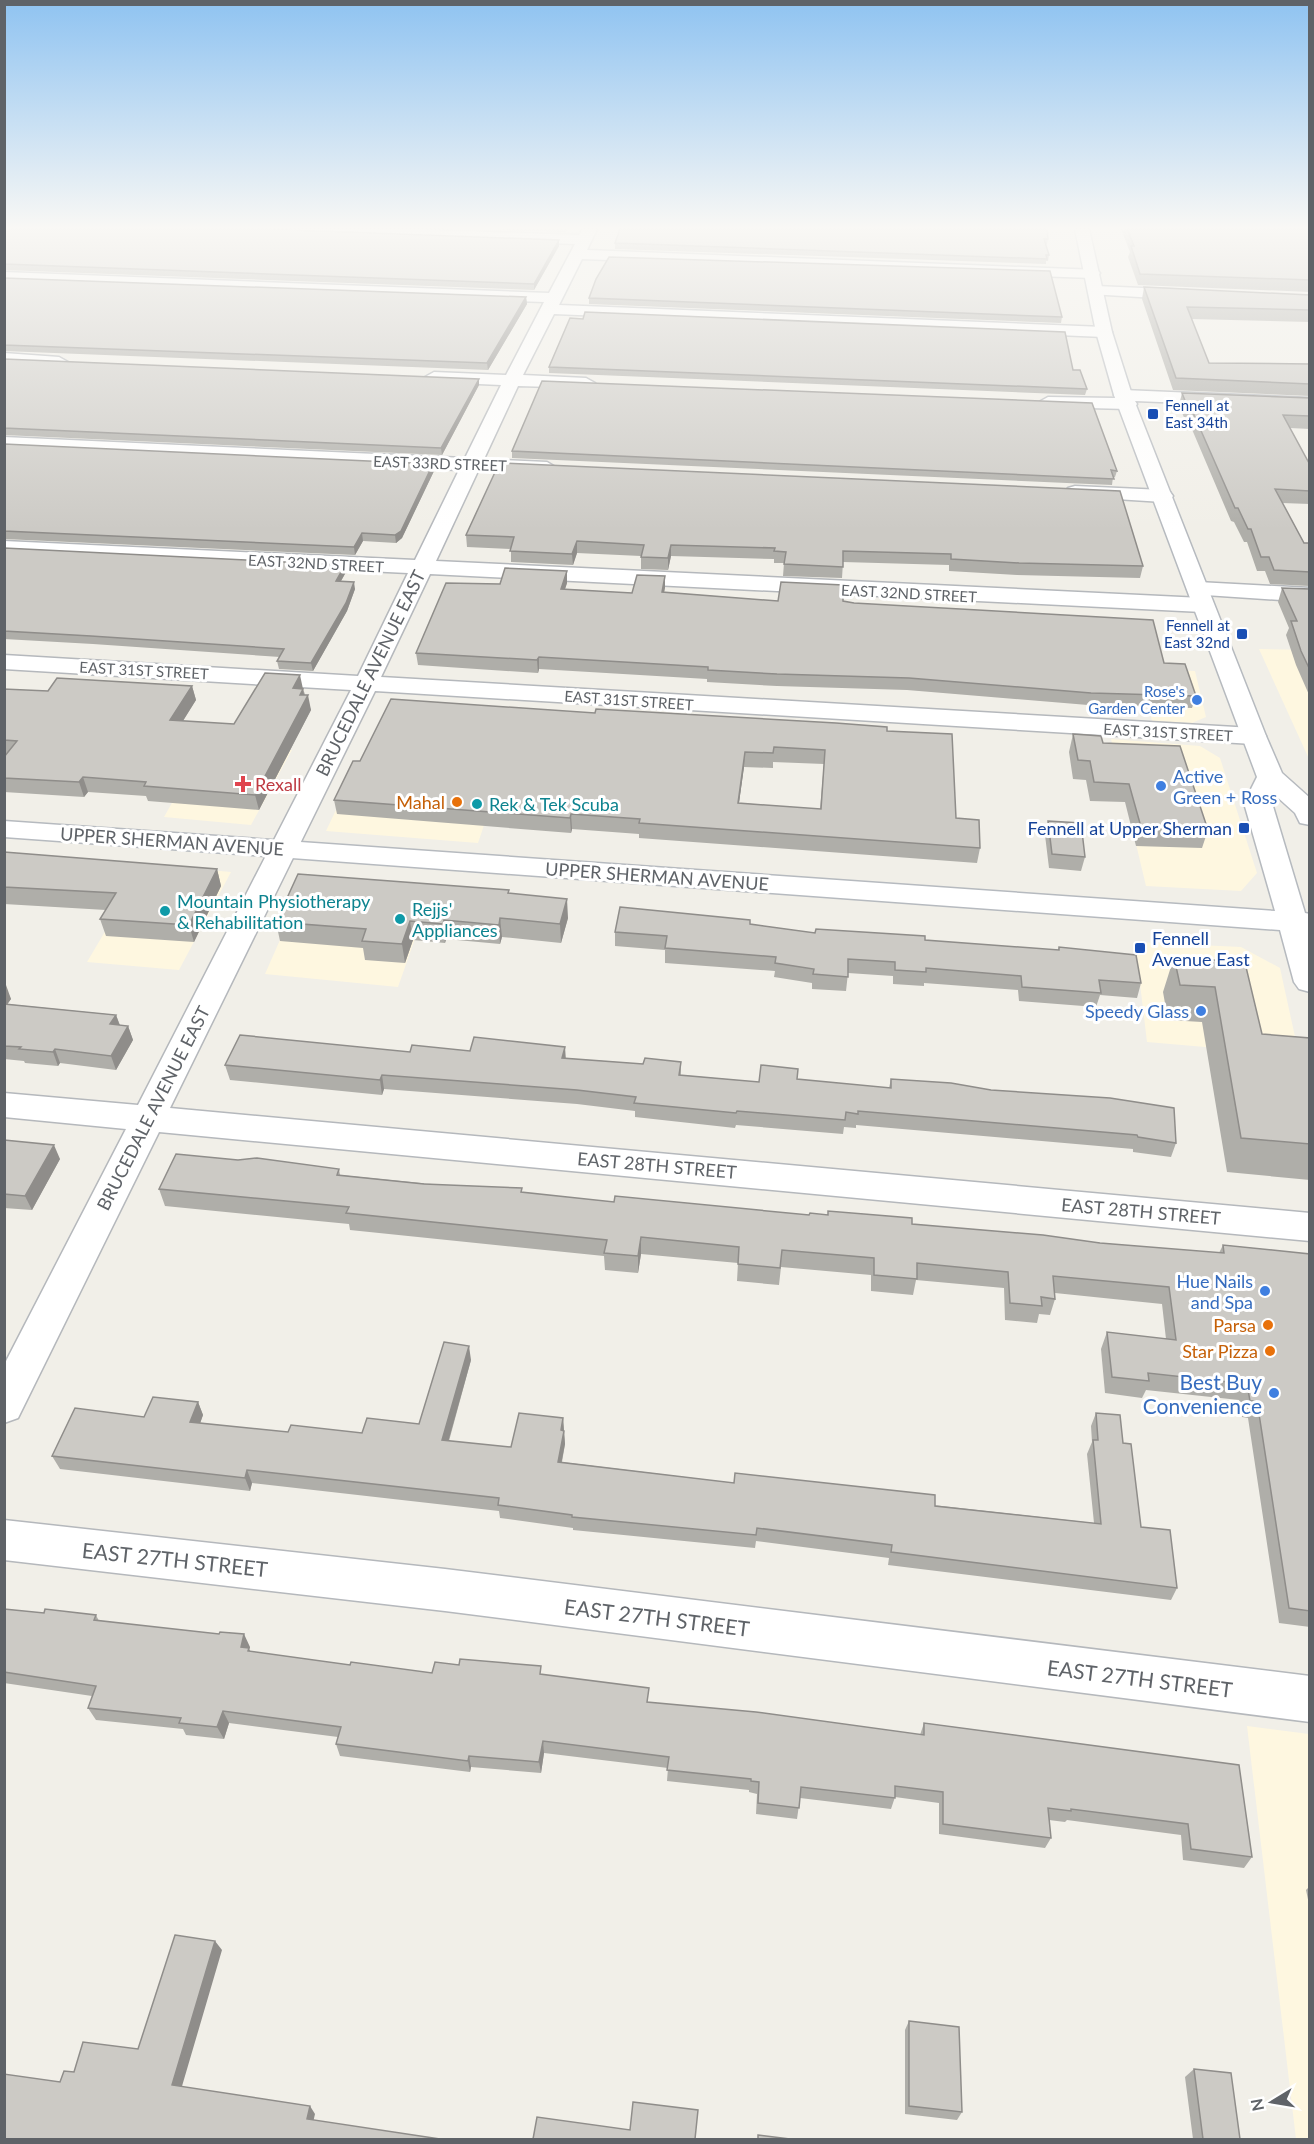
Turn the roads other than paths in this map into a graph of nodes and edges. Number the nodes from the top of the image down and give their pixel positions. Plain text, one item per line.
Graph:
1 (539, 329) edge
2 (1046, 329) edge
3 (1103, 329) edge
4 (1104, 332) junction
5 (4, 358) edge
6 (82, 362) edge
7 (412, 376) edge
8 (512, 380) junction
9 (608, 384) edge
10 (1125, 400) junction
11 (1033, 402) edge
12 (1310, 403) edge
13 (4, 443) edge
14 (471, 464) junction
15 (565, 468) edge
16 (1056, 491) edge
17 (1163, 496) junction
18 (4, 547) edge
19 (421, 568) junction
20 (1310, 595) edge
21 (1200, 597) junction
22 (4, 662) edge
23 (366, 684) junction
24 (1253, 736) junction
25 (1270, 777) junction
26 (1310, 818) edge
27 (4, 829) edge
28 (282, 850) junction
29 (1301, 922) edge
30 (1310, 982) edge
31 (4, 1105) edge
32 (147, 1118) junction
33 (1310, 1227) edge
34 (4, 1406) edge
35 (4, 1540) edge
36 (1310, 1699) edge

1 - 8 street, BRUCEDALE AVENUE EAST
2 - 4 street
3 - 4 street
4 - 10 street
5 - 6 street
7 - 8 street
8 - 9 street
8 - 14 street, BRUCEDALE AVENUE EAST
10 - 11 street
10 - 12 street
10 - 17 street
13 - 14 street, EAST 33RD STREET
14 - 15 street, EAST 33RD STREET
14 - 19 street, BRUCEDALE AVENUE EAST
16 - 17 street
17 - 21 street
18 - 19 street, EAST 32ND STREET
19 - 21 street, EAST 32ND STREET
19 - 23 street, BRUCEDALE AVENUE EAST
20 - 21 street, EAST 32ND STREET
21 - 24 street
22 - 23 street, EAST 31ST STREET
23 - 24 street, EAST 31ST STREET
23 - 28 street, BRUCEDALE AVENUE EAST
24 - 25 street
25 - 26 street
25 - 29 street
27 - 28 street, UPPER SHERMAN AVENUE
28 - 29 street, UPPER SHERMAN AVENUE
28 - 32 street, BRUCEDALE AVENUE EAST
29 - 30 street
31 - 32 street, EAST 28TH STREET
32 - 33 street, EAST 28TH STREET
32 - 34 street, BRUCEDALE AVENUE EAST
35 - 36 street, EAST 27TH STREET

